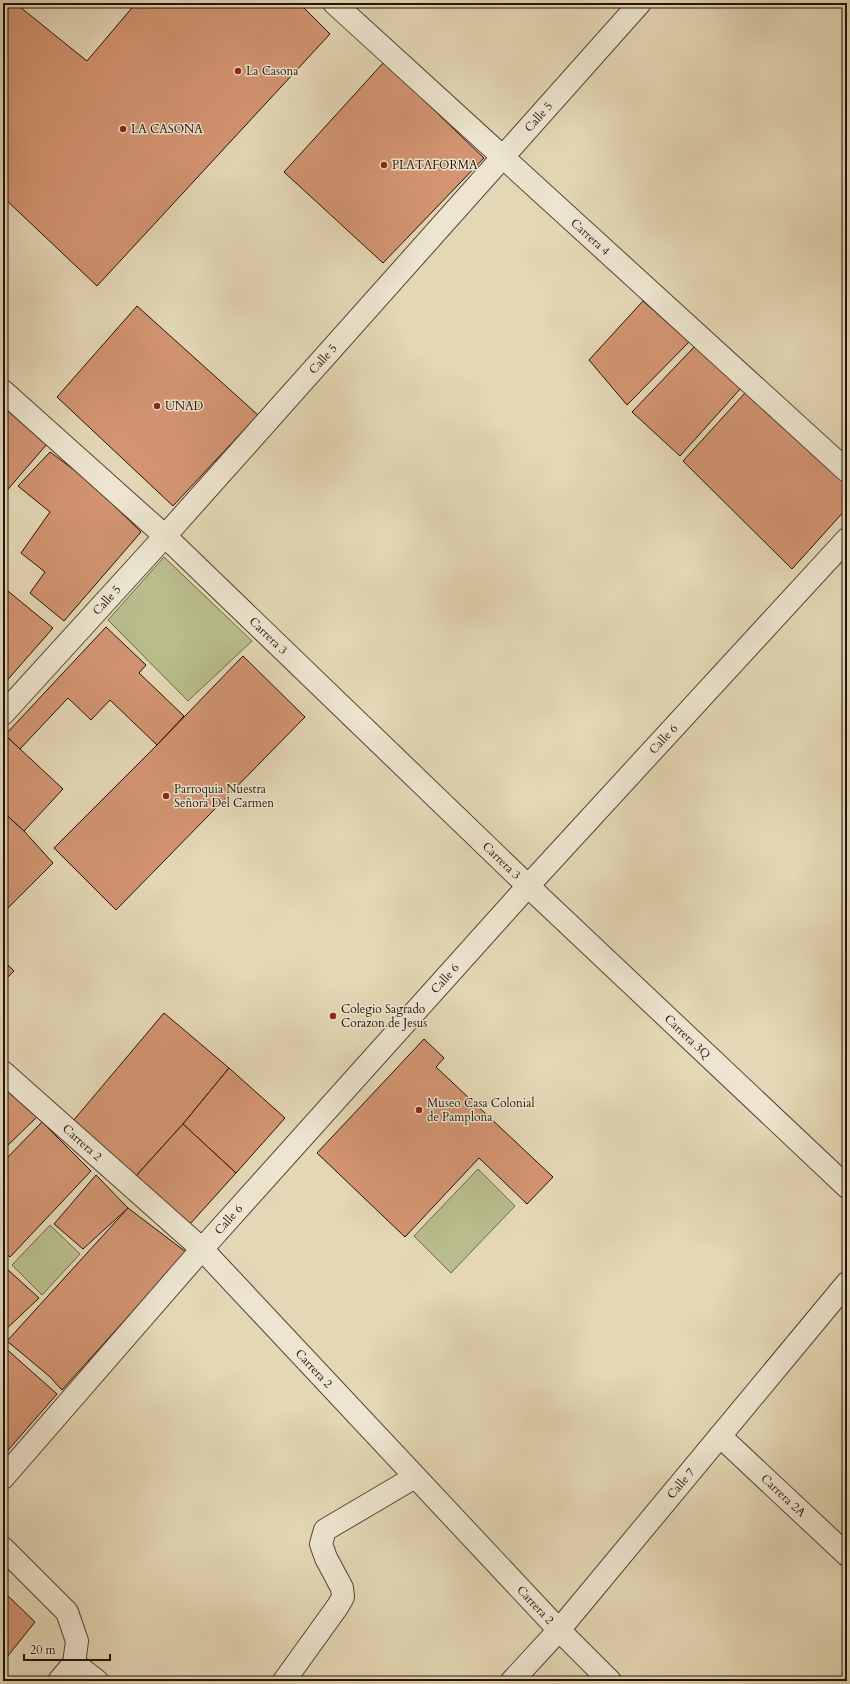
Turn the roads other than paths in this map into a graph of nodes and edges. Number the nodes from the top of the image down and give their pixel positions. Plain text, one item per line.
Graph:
1 (334, 3) edge
2 (640, 3) edge
3 (504, 157) junction
4 (3, 391) edge
5 (847, 471) edge
6 (165, 536) junction
7 (847, 539) edge
8 (3, 714) edge
9 (528, 886) junction
10 (3, 1072) edge
11 (847, 1187) edge
12 (202, 1249) junction
13 (847, 1283) edge
14 (720, 1436) junction
15 (415, 1477) junction
16 (3, 1478) edge
17 (3, 1548) edge
18 (847, 1555) edge
19 (558, 1630) junction
20 (74, 1663) junction
21 (59, 1681) edge
22 (97, 1681) edge
23 (284, 1681) edge
24 (512, 1681) edge
25 (610, 1681) edge

1 - 3 street, Carrera 4
2 - 3 street, Calle 5
3 - 5 street, Carrera 4
3 - 6 street, Calle 5
4 - 6 street, Carrera 3
6 - 8 street, Calle 5
6 - 9 street, Carrera 3
7 - 9 street, Calle 6
9 - 11 street, Carrera 3Q
9 - 12 street, Calle 6
10 - 12 street, Carrera 2
12 - 15 street, Carrera 2
12 - 16 street, Calle 6
13 - 14 street, Calle 7
14 - 18 street, Carrera 2A
14 - 19 street, Calle 7
15 - 19 street, Carrera 2
15 - 23 street
17 - 20 street
19 - 24 street, Calle 7
19 - 25 street, Carrera 2
20 - 21 street
20 - 22 street

